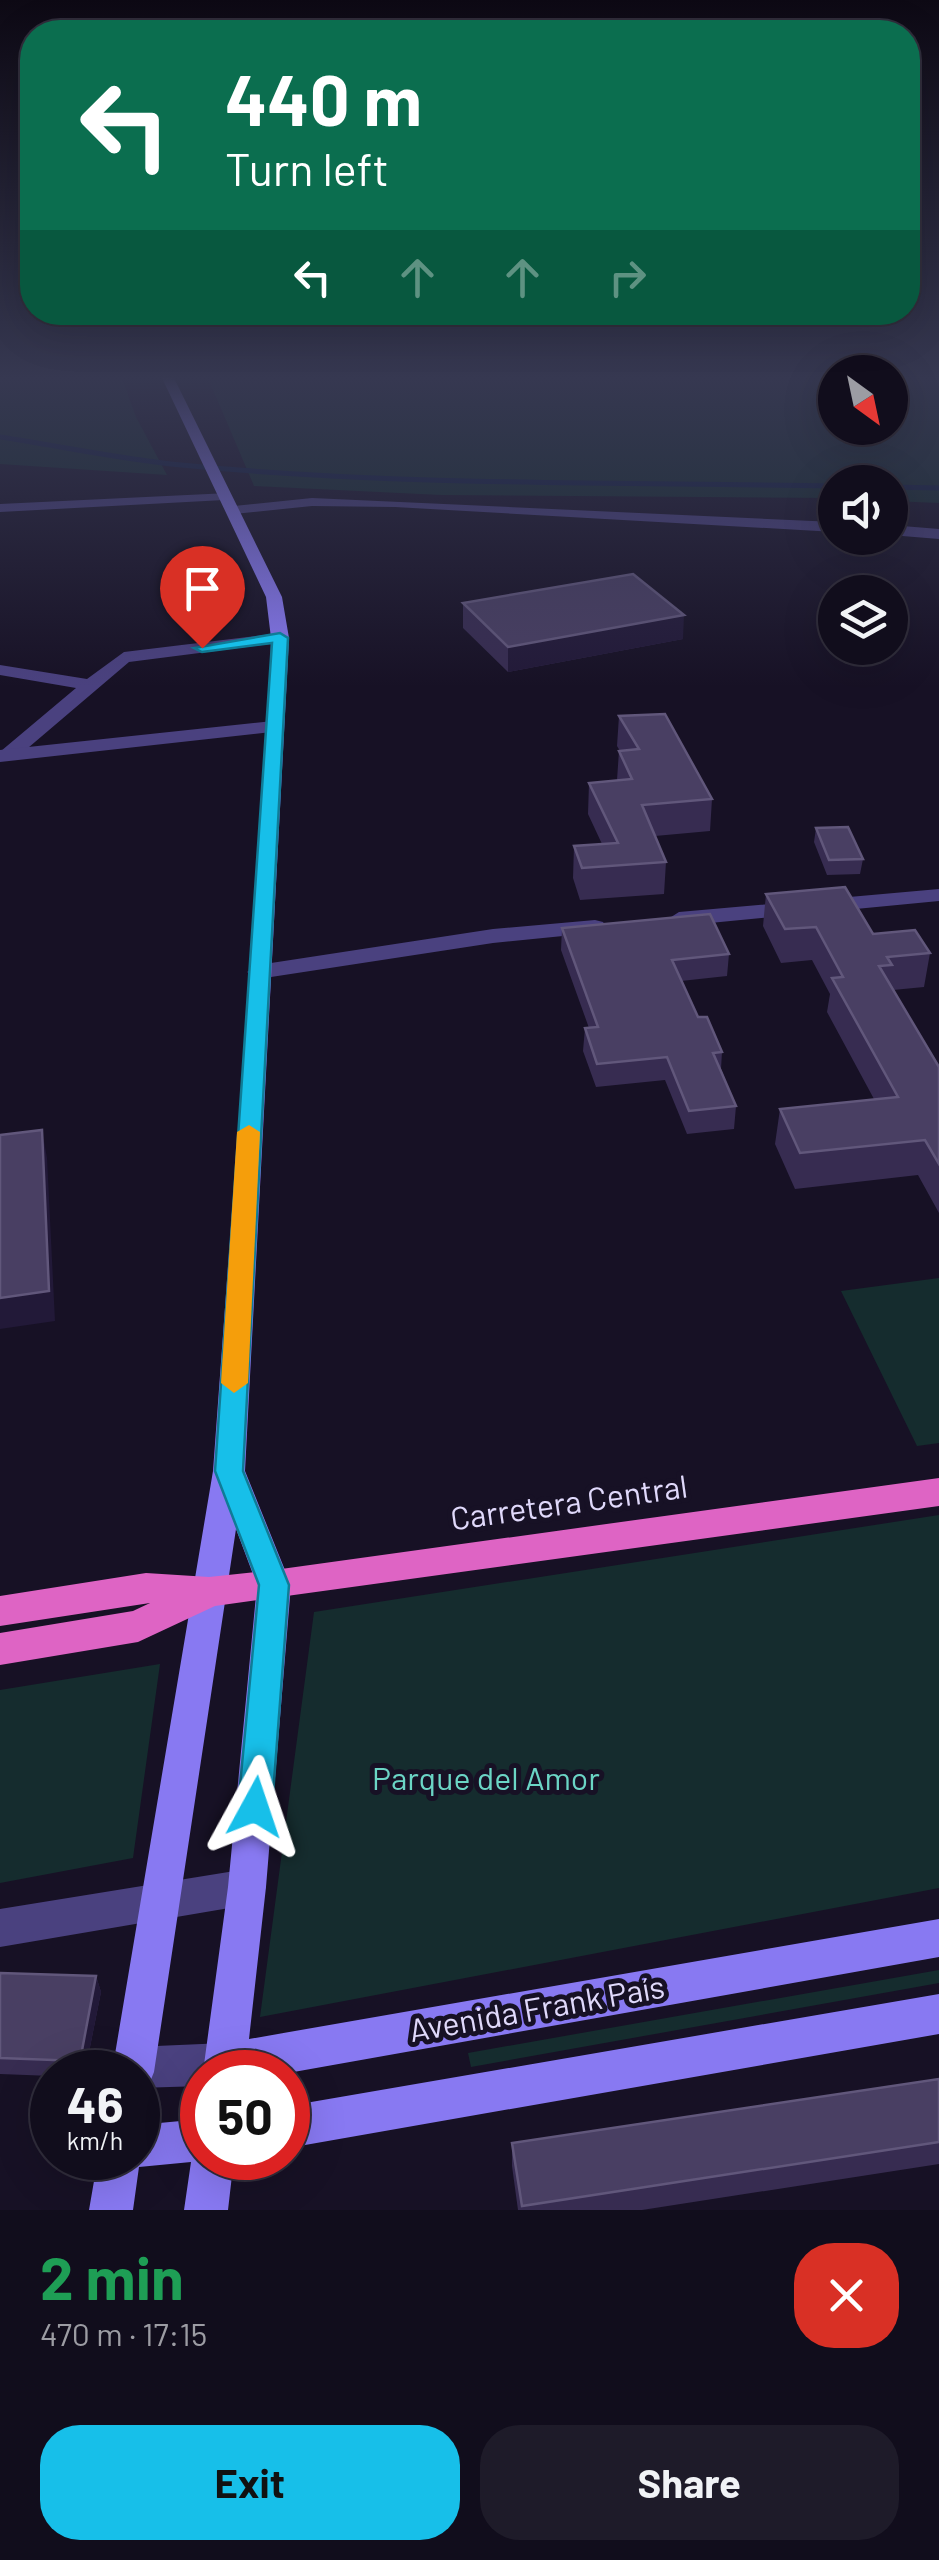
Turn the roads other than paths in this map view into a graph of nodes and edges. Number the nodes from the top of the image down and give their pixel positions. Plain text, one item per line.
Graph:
1 (217, 481) edge
2 (224, 494) junction
3 (0, 508) edge
4 (818, 526) edge
5 (908, 531) edge
6 (939, 534) edge
7 (280, 638) junction
8 (0, 670) edge
9 (90, 685) junction
10 (274, 727) junction
11 (4, 756) edge
12 (939, 895) edge
13 (662, 920) edge
14 (626, 924) edge
15 (258, 972) junction
16 (229, 1471) junction
17 (939, 1492) edge
18 (274, 1585) junction
19 (210, 1592) junction
20 (0, 1611) edge
21 (0, 1649) edge
22 (247, 1888) junction
23 (160, 1902) junction
24 (0, 1928) edge
25 (939, 1938) edge
26 (939, 2014) edge
27 (136, 2050) edge
28 (226, 2050) edge
29 (310, 2052) edge
30 (310, 2123) edge
31 (115, 2180) edge
32 (210, 2180) edge
33 (110, 2210) edge
34 (206, 2210) edge

1 - 2 main road
2 - 3 street
2 - 4 street
2 - 7 main road
5 - 6 street
7 - 9 street
7 - 10 main road
8 - 9 street
9 - 11 street
10 - 11 street
10 - 15 main road
12 - 13 street
14 - 15 street
15 - 16 main road
16 - 18 main road
16 - 19 main road
17 - 18 highway, Carretera Central
18 - 19 highway, Carretera Central
18 - 22 main road
19 - 20 highway, Carretera Central
19 - 21 highway, Carretera Central
19 - 23 main road
22 - 23 street
22 - 28 main road
23 - 24 street
23 - 27 main road
25 - 29 main road, Avenida Frank País
26 - 30 main road
31 - 33 main road
32 - 34 main road

